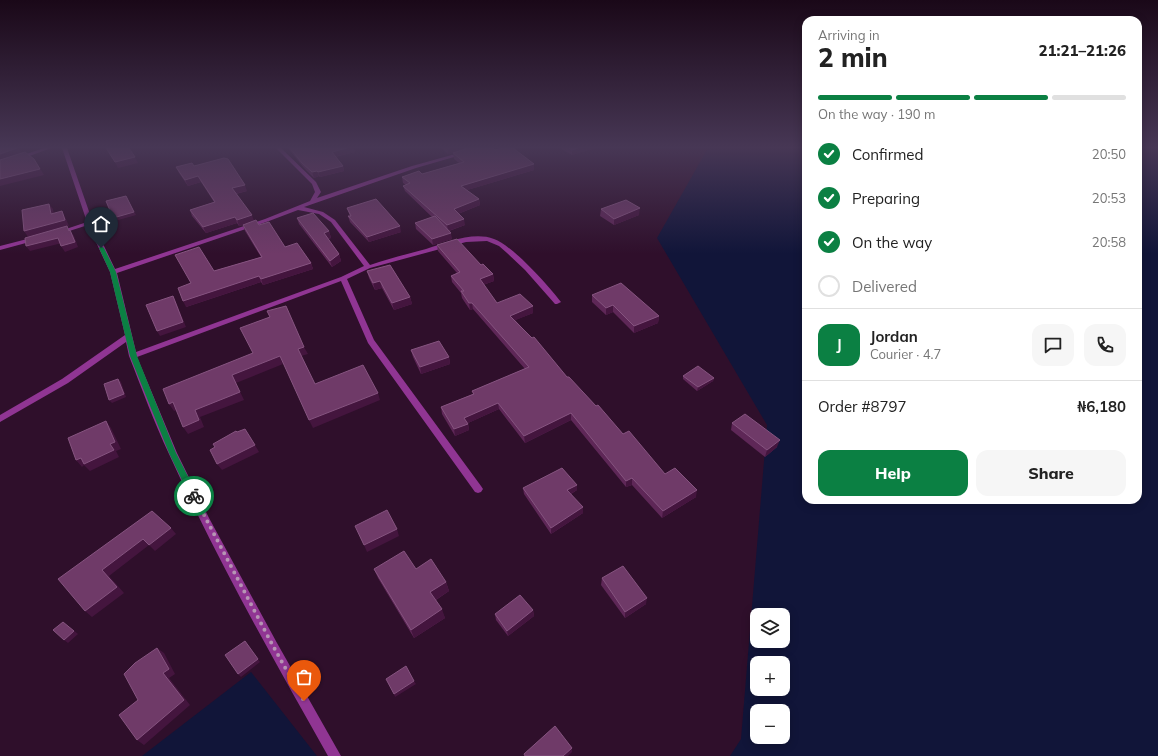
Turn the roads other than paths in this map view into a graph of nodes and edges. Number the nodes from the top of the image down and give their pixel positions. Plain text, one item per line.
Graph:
1 (76, 183) edge
2 (313, 183) edge
3 (365, 183) edge
4 (312, 202) junction
5 (298, 208) junction
6 (90, 223) junction
7 (52, 234) edge
8 (45, 236) edge
9 (0, 248) edge
10 (368, 267) junction
11 (113, 272) junction
12 (343, 278) junction
13 (557, 302) dead end
14 (129, 336) junction
15 (133, 356) junction
16 (0, 419) edge
17 (478, 489) dead end
18 (335, 756) edge

1 - 6 street
2 - 4 street
3 - 4 street
4 - 5 street
5 - 10 street
5 - 11 street
6 - 7 street
6 - 11 street
8 - 9 street
10 - 12 street
10 - 13 street
11 - 14 street
12 - 15 street
12 - 17 street
14 - 15 street
14 - 16 street
15 - 18 street

